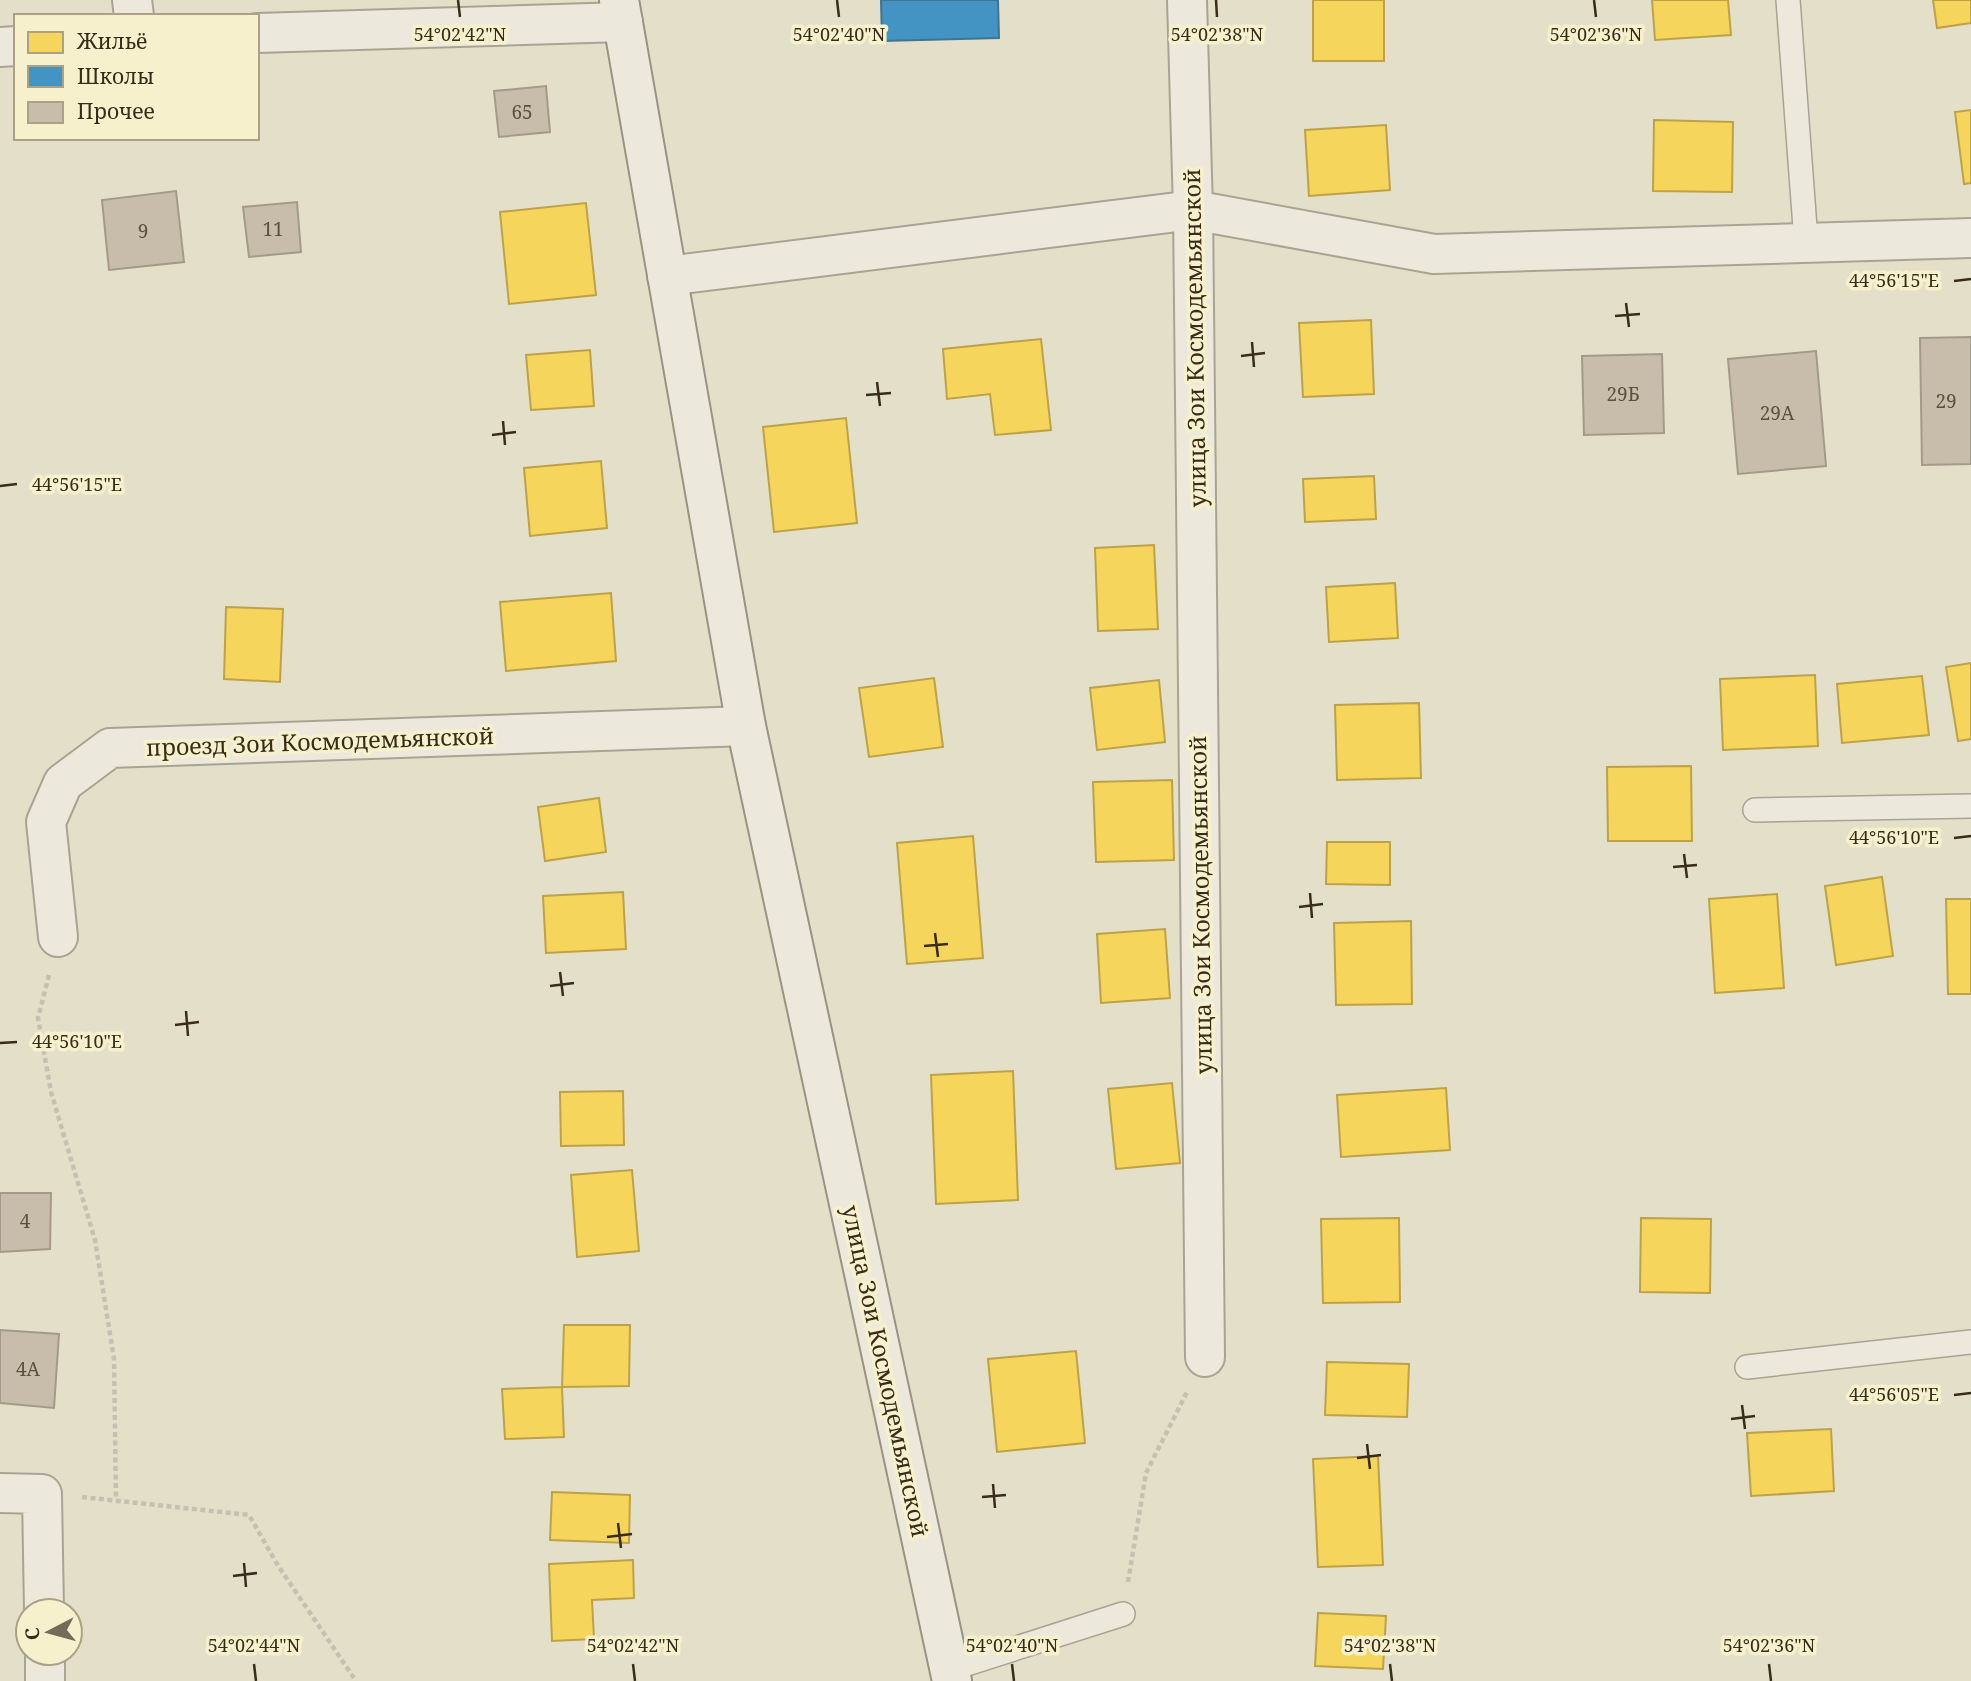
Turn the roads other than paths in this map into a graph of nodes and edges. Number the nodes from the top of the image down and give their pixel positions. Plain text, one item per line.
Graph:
1 (1187, 0) edge
2 (1788, 0) edge
3 (621, 11) edge
4 (259, 33) edge
5 (1193, 211) junction
6 (1971, 238) edge
7 (1806, 241) junction
8 (667, 276) junction
9 (746, 726) junction
10 (1971, 806) edge
11 (1755, 810) dead end
12 (58, 937) road end
13 (1971, 1342) edge
14 (1205, 1357) road end
15 (1747, 1367) dead end
16 (0, 1493) edge
17 (44, 1597) edge
18 (1123, 1614) road end
19 (951, 1675) edge

1 - 5 street, улица Зои Космодемьянской
2 - 7 lane
3 - 4 street
3 - 8 street, улица Зои Космодемьянской
5 - 7 street
5 - 8 street
5 - 14 street, улица Зои Космодемьянской
6 - 7 street
8 - 9 street, улица Зои Космодемьянской
9 - 12 street, проезд Зои Космодемьянской
9 - 19 street, улица Зои Космодемьянской
10 - 11 lane
13 - 15 lane
16 - 17 street
18 - 19 lane, улица Зои Космодемьянской

